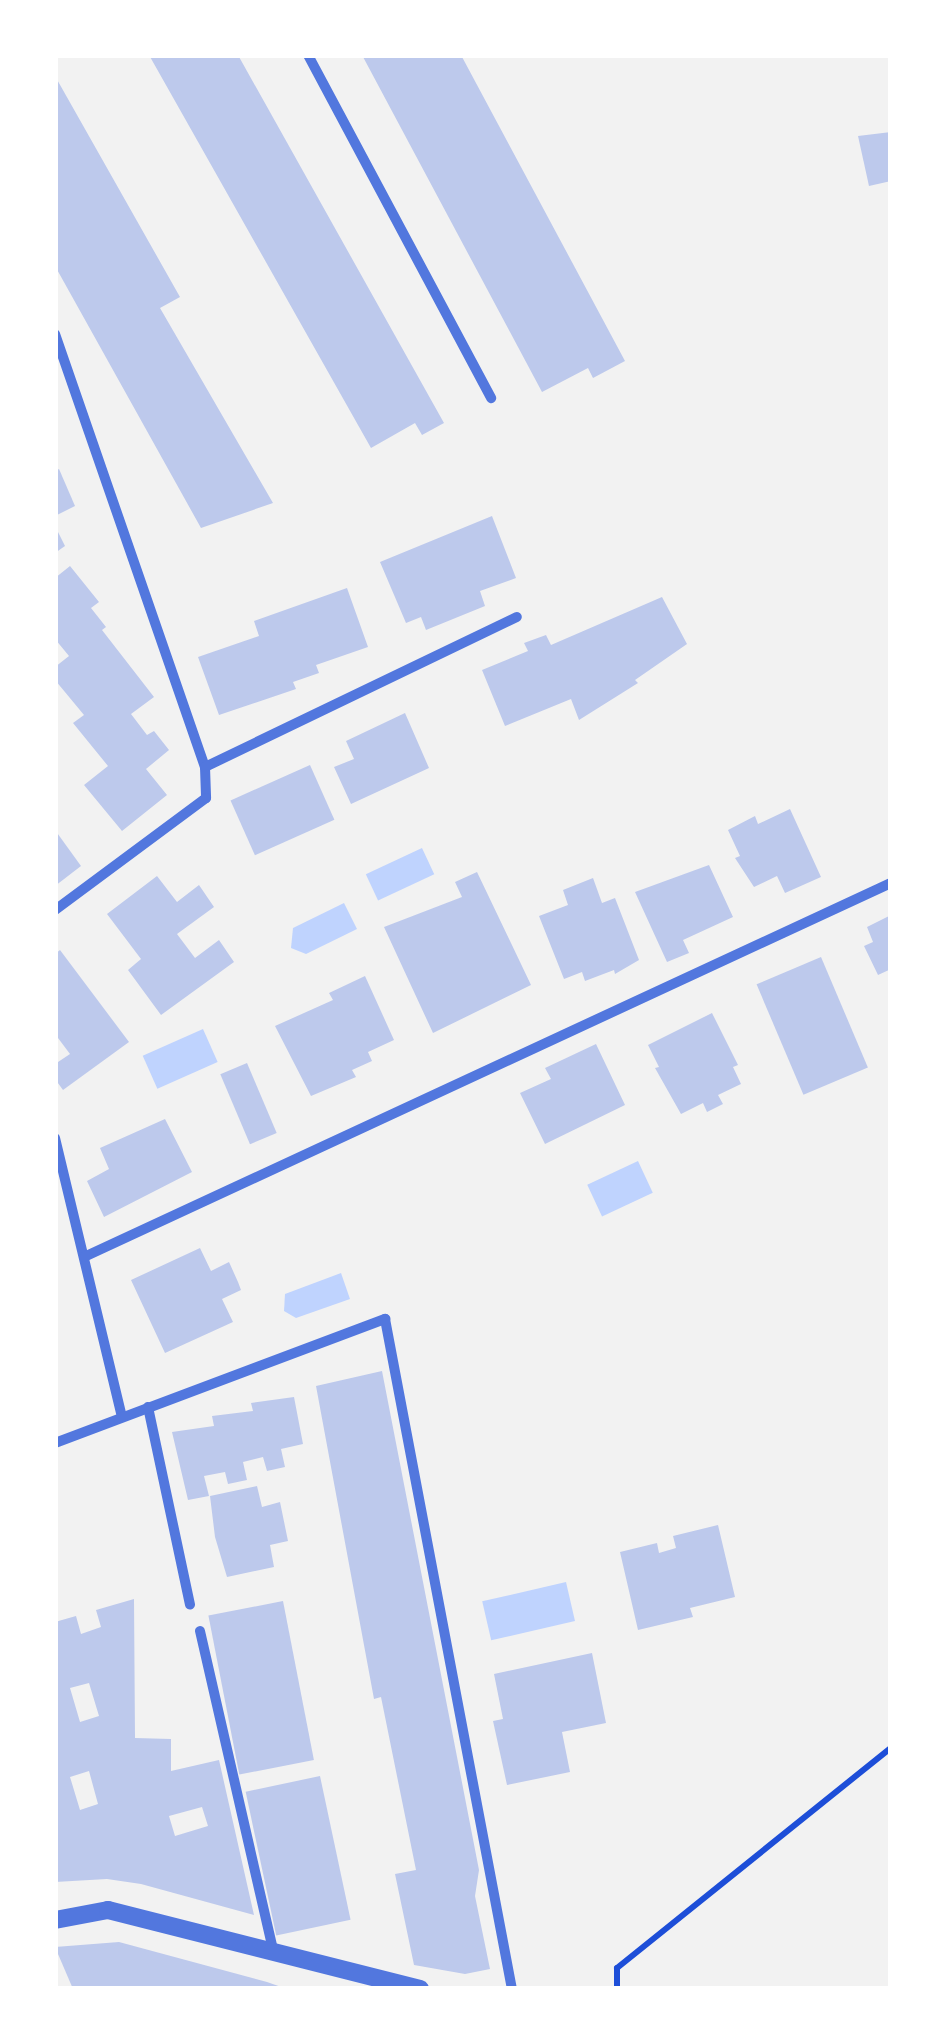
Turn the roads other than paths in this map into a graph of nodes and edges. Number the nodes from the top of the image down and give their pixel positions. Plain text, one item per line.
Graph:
1 (308, 55) edge
2 (55, 334) edge
3 (491, 398) dead end
4 (518, 617) dead end
5 (205, 768) junction
6 (891, 882) edge
7 (55, 910) edge
8 (55, 1138) edge
9 (84, 1257) junction
10 (148, 1407) junction
11 (122, 1417) junction
12 (55, 1442) edge
13 (190, 1605) dead end
14 (200, 1631) dead end
15 (55, 1920) edge
16 (273, 1952) junction
17 (420, 1989) edge
18 (512, 1989) edge

1 - 3 street
2 - 5 street
4 - 5 street
5 - 7 street
6 - 9 street
8 - 9 street
9 - 11 street
10 - 11 street
10 - 13 street
10 - 18 street
11 - 12 street
14 - 16 street
15 - 16 street
16 - 17 street

